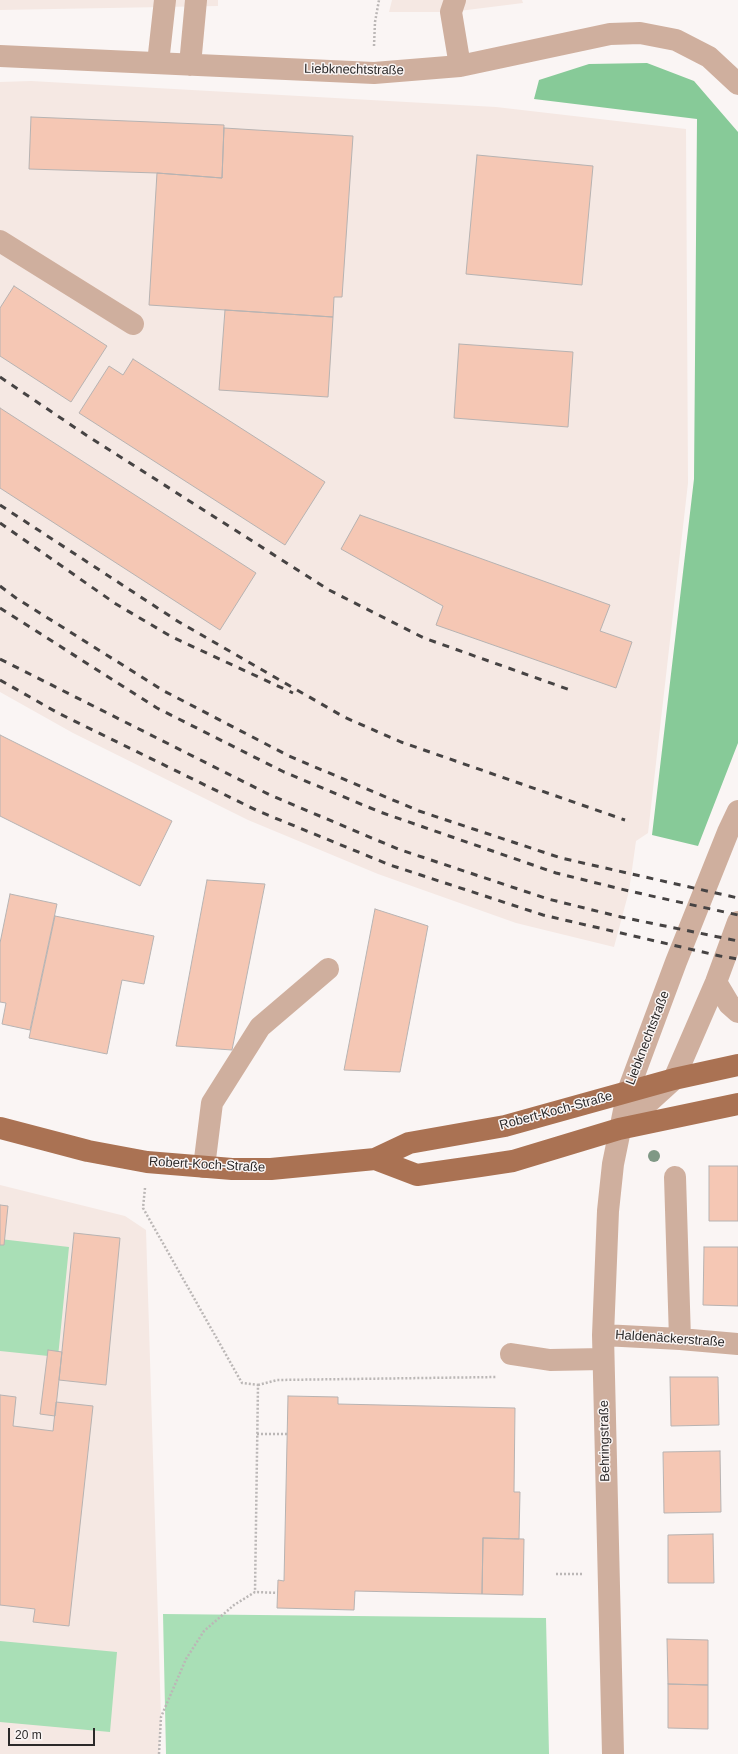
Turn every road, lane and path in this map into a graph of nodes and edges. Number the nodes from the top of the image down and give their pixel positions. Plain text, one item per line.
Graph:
1 (165, 0) edge
2 (196, 0) edge
3 (379, 0) edge
4 (448, 4) edge
5 (0, 56) edge
6 (158, 63) junction
7 (190, 65) junction
8 (460, 66) junction
9 (374, 73) junction
10 (738, 83) edge
11 (0, 241) edge
12 (132, 324) dead end
13 (738, 811) edge
14 (738, 922) edge
15 (328, 969) dead end
16 (716, 982) junction
17 (738, 1012) edge
18 (738, 1064) edge
19 (674, 1079) junction
20 (628, 1091) junction
21 (738, 1104) edge
22 (0, 1128) edge
23 (619, 1129) junction
24 (374, 1159) junction
25 (204, 1167) junction
26 (675, 1177) dead end
27 (143, 1208) dead end
28 (603, 1335) junction
29 (680, 1339) junction
30 (738, 1344) edge
31 (511, 1354) dead end
32 (603, 1358) junction
33 (501, 1377) dead end
34 (258, 1385) junction
35 (258, 1434) junction
36 (288, 1434) dead end
37 (255, 1592) junction
38 (278, 1593) dead end
39 (159, 1754) edge
40 (613, 1754) edge

1 - 6 street
2 - 7 street
3 - 9 path
4 - 8 street
5 - 6 street, Liebknechtstraße
6 - 7 street, Liebknechtstraße
7 - 9 street, Liebknechtstraße
8 - 9 street, Liebknechtstraße
8 - 10 street, Liebknechtstraße
11 - 12 street
13 - 20 street, Liebknechtstraße
14 - 16 street, Liebknechtstraße
15 - 25 street
16 - 17 street
16 - 19 street, Liebknechtstraße
18 - 19 main road, Robert-Koch-Straße
19 - 20 main road, Robert-Koch-Straße
19 - 23 street, Liebknechtstraße
20 - 23 street, Liebknechtstraße
20 - 24 main road, Robert-Koch-Straße
21 - 23 main road, Robert-Koch-Straße
22 - 25 main road, Robert-Koch-Straße
23 - 24 main road, Robert-Koch-Straße
23 - 28 street, Behringstraße
24 - 25 main road, Robert-Koch-Straße
26 - 29 street
27 - 34 path
28 - 29 street, Haldenäckerstraße
28 - 32 street, Behringstraße
29 - 30 street, Haldenäckerstraße
31 - 32 street
32 - 40 street, Behringstraße
33 - 34 path
34 - 35 path
35 - 36 path
35 - 37 path
37 - 38 path
37 - 39 path

